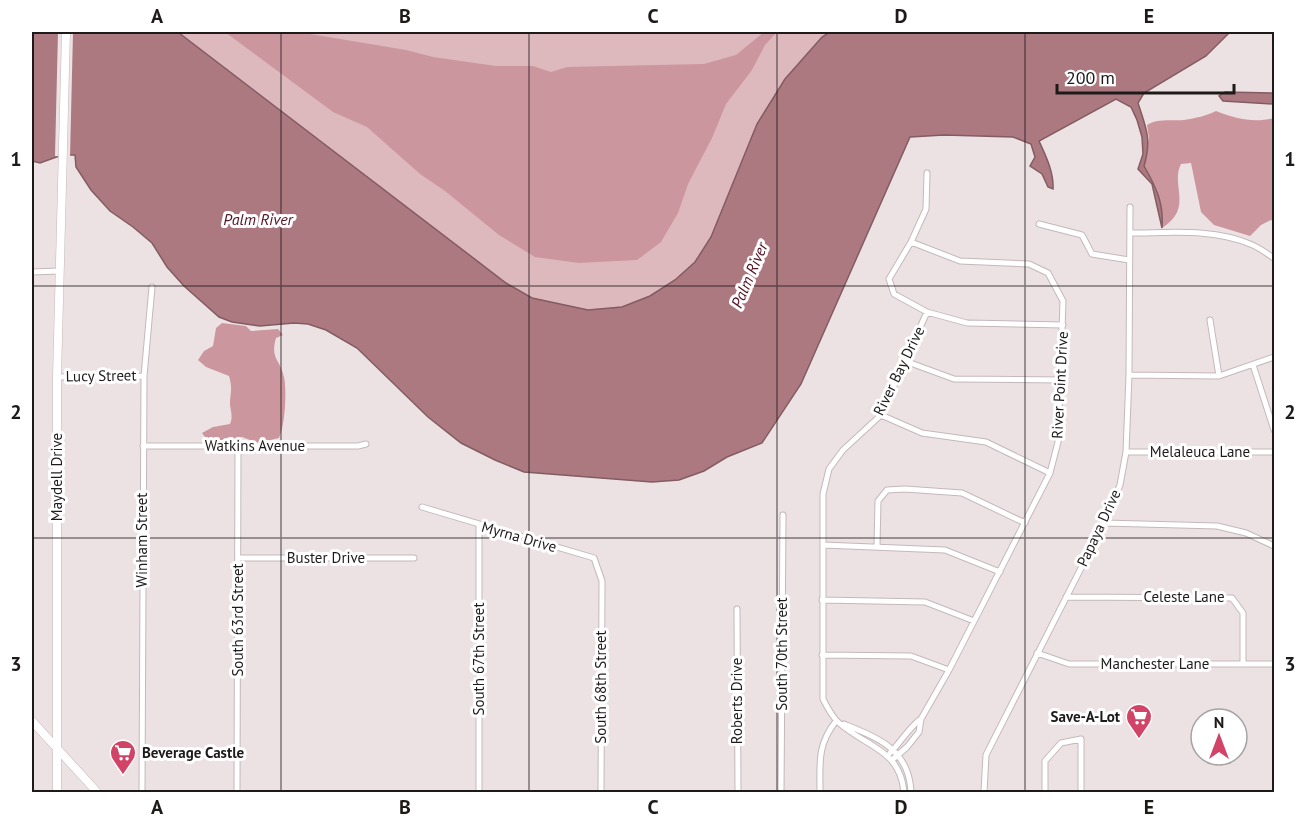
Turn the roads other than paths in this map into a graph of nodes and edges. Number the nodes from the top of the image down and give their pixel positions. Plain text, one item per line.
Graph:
1 (66, 32) edge
2 (927, 173) dead end
3 (1130, 207) dead end
4 (1039, 224) dead end
5 (1130, 233) junction
6 (911, 242) junction
7 (1275, 258) edge
8 (1129, 260) junction
9 (32, 272) edge
10 (59, 272) junction
11 (152, 288) dead end
12 (927, 312) junction
13 (1210, 320) dead end
14 (1063, 325) junction
15 (1275, 357) edge
16 (905, 361) junction
17 (1253, 365) junction
18 (1129, 375) junction
19 (144, 376) junction
20 (1219, 376) junction
21 (57, 377) junction
22 (1060, 380) junction
23 (881, 416) junction
24 (1275, 430) edge
25 (366, 444) dead end
26 (143, 446) junction
27 (238, 447) junction
28 (1126, 452) junction
29 (1275, 452) edge
30 (1050, 473) junction
31 (422, 507) dead end
32 (783, 515) dead end
33 (1104, 523) junction
34 (1025, 524) junction
35 (479, 526) junction
36 (822, 545) junction
37 (877, 546) junction
38 (1275, 546) edge
39 (238, 558) junction
40 (414, 558) dead end
41 (1000, 573) junction
42 (602, 581) joint
43 (1066, 597) junction
44 (822, 600) junction
45 (737, 609) dead end
46 (974, 621) junction
47 (1037, 653) junction
48 (822, 655) junction
49 (1243, 664) junction
50 (1275, 664) edge
51 (949, 670) junction
52 (32, 721) edge
53 (836, 721) junction
54 (35, 730) edge
55 (57, 750) junction
56 (895, 753) junction
57 (890, 758) junction
58 (57, 792) edge
59 (97, 792) edge
60 (142, 792) edge
61 (237, 792) edge
62 (479, 792) edge
63 (601, 792) edge
64 (738, 792) edge
65 (782, 792) edge
66 (820, 792) edge
67 (904, 792) edge
68 (911, 792) edge
69 (984, 792) edge
70 (1045, 792) edge
71 (1081, 792) edge

1 - 10 street, Maydell Drive
2 - 6 street, River Bay Drive
3 - 5 street, Papaya Drive
4 - 8 street
5 - 7 street
5 - 8 street, Papaya Drive
6 - 12 street, River Bay Drive
6 - 14 street, River Point Drive
8 - 18 street, Papaya Drive
9 - 10 street
10 - 21 street, Maydell Drive
11 - 19 street, Winham Street
12 - 14 street
12 - 16 street, River Bay Drive
13 - 20 street
14 - 22 street, River Point Drive
15 - 17 street
16 - 22 street
16 - 23 street, River Bay Drive
17 - 20 street
17 - 24 street
18 - 20 street
18 - 28 street, Papaya Drive
19 - 21 street, Lucy Street
19 - 26 street, Winham Street
21 - 55 street, Maydell Drive
22 - 30 street, River Point Drive
23 - 30 street
23 - 36 street, River Bay Drive
25 - 27 street, Watkins Avenue
26 - 27 street, Watkins Avenue
26 - 60 street, Winham Street
27 - 39 street, South 63rd Street
28 - 29 street, Melaleuca Lane
28 - 33 street, Papaya Drive
30 - 34 street, River Point Drive
31 - 35 street, Myrna Drive
32 - 65 street, South 70th Street
33 - 38 street
33 - 43 street, Papaya Drive
34 - 37 street
34 - 41 street, River Point Drive
35 - 42 street, Myrna Drive
35 - 62 street, South 67th Street
36 - 37 street
36 - 44 street, River Bay Drive
37 - 41 street
39 - 40 street, Buster Drive
39 - 61 street, South 63rd Street
41 - 46 street, River Point Drive
42 - 63 street, South 68th Street
43 - 47 street, Papaya Drive
43 - 49 street, Celeste Lane
44 - 46 street
44 - 48 street, River Bay Drive
45 - 64 street, Roberts Drive
46 - 51 street, River Point Drive
47 - 49 street, Manchester Lane
47 - 69 street, Papaya Drive
48 - 51 street
48 - 53 street, River Bay Drive
49 - 50 street, Manchester Lane
51 - 56 street, River Point Drive
52 - 54 street
53 - 56 street
53 - 57 street, River Bay Drive
53 - 66 street
54 - 55 street
55 - 58 street, Maydell Drive
55 - 59 street
56 - 57 street, River Point Drive
56 - 68 street
57 - 67 street
70 - 71 street

